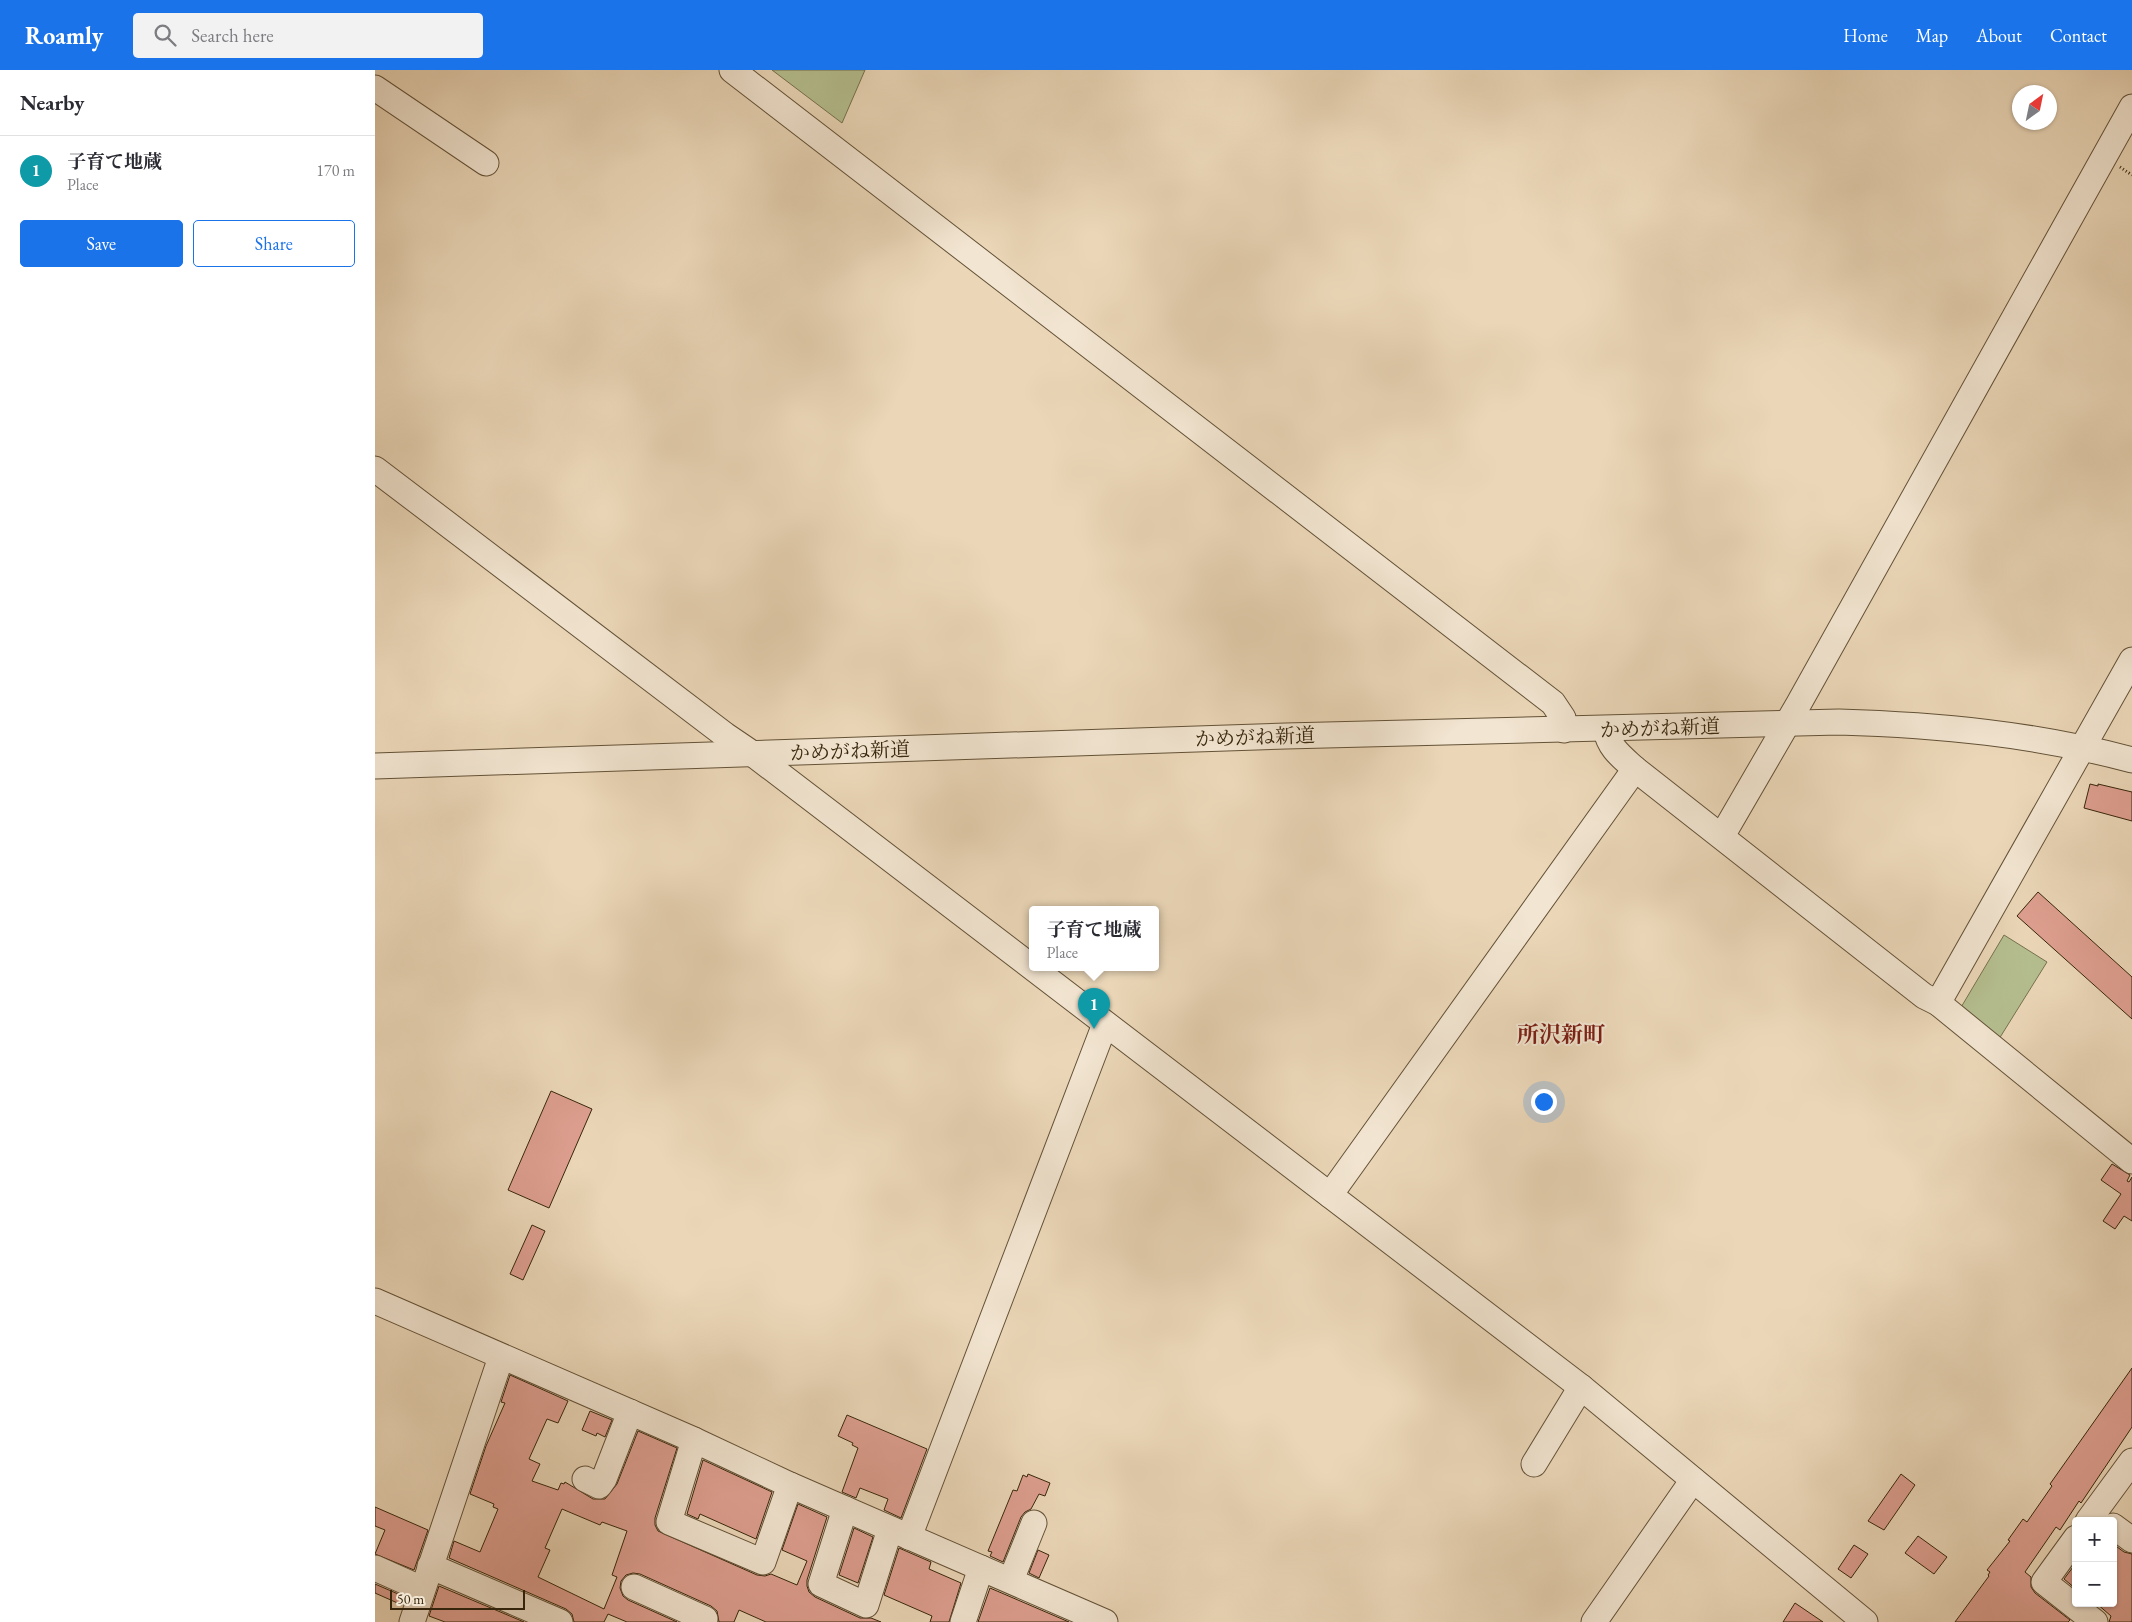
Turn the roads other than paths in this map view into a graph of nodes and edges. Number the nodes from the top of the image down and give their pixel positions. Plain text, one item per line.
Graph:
1 (732, 70) edge
2 (375, 88) edge
3 (2132, 106) edge
4 (486, 163) dead end
5 (375, 469) edge
6 (2132, 660) edge
7 (1788, 723) junction
8 (1564, 730) junction
9 (1606, 730) junction
10 (2082, 747) junction
11 (753, 754) junction
12 (2132, 760) edge
13 (375, 766) edge
14 (1635, 770) junction
15 (1722, 836) junction
16 (1029, 966) edge
17 (1036, 971) edge
18 (1938, 1003) junction
19 (1105, 1024) junction
20 (2132, 1161) edge
21 (1330, 1195) junction
22 (375, 1300) edge
23 (501, 1357) junction
24 (1581, 1387) junction
25 (630, 1412) junction
26 (694, 1440) junction
27 (2132, 1461) edge
28 (1534, 1464) dead end
29 (585, 1479) dead end
30 (1693, 1480) junction
31 (790, 1485) junction
32 (845, 1509) junction
33 (2103, 1517) edge
34 (1034, 1523) dead end
35 (2117, 1530) edge
36 (899, 1533) junction
37 (2132, 1540) edge
38 (2072, 1543) edge
39 (430, 1566) junction
40 (375, 1568) edge
41 (981, 1568) junction
42 (1011, 1580) junction
43 (634, 1587) dead end
44 (422, 1589) junction
45 (691, 1617) edge
46 (417, 1620) edge
47 (560, 1622) edge
48 (963, 1622) edge
49 (1105, 1622) edge
50 (1594, 1622) edge
51 (1865, 1622) edge
52 (2095, 1622) edge

1 - 8 street
2 - 4 street
3 - 7 street
5 - 11 street
6 - 10 street
7 - 9 street, かめがね新道
7 - 10 street, かめがね新道
7 - 15 street
8 - 9 street, かめがね新道
8 - 11 street, かめがね新道
9 - 14 street
10 - 12 street, かめがね新道
10 - 18 street
11 - 13 street, かめがね新道
11 - 16 street
14 - 15 street
14 - 21 street
15 - 18 street
17 - 19 street
18 - 20 street
19 - 21 street
19 - 36 street
21 - 24 street
22 - 23 street
23 - 25 street
23 - 39 street
24 - 28 street
24 - 30 street
25 - 26 street
25 - 29 street
26 - 31 street
26 - 31 street
27 - 33 street
30 - 50 street
30 - 51 street
31 - 32 street
32 - 36 street
32 - 36 street
34 - 42 street
35 - 37 street
36 - 41 street
38 - 52 street
39 - 44 street
39 - 47 street
40 - 44 street
41 - 42 street
41 - 48 street
42 - 49 street
43 - 45 street
44 - 46 street

